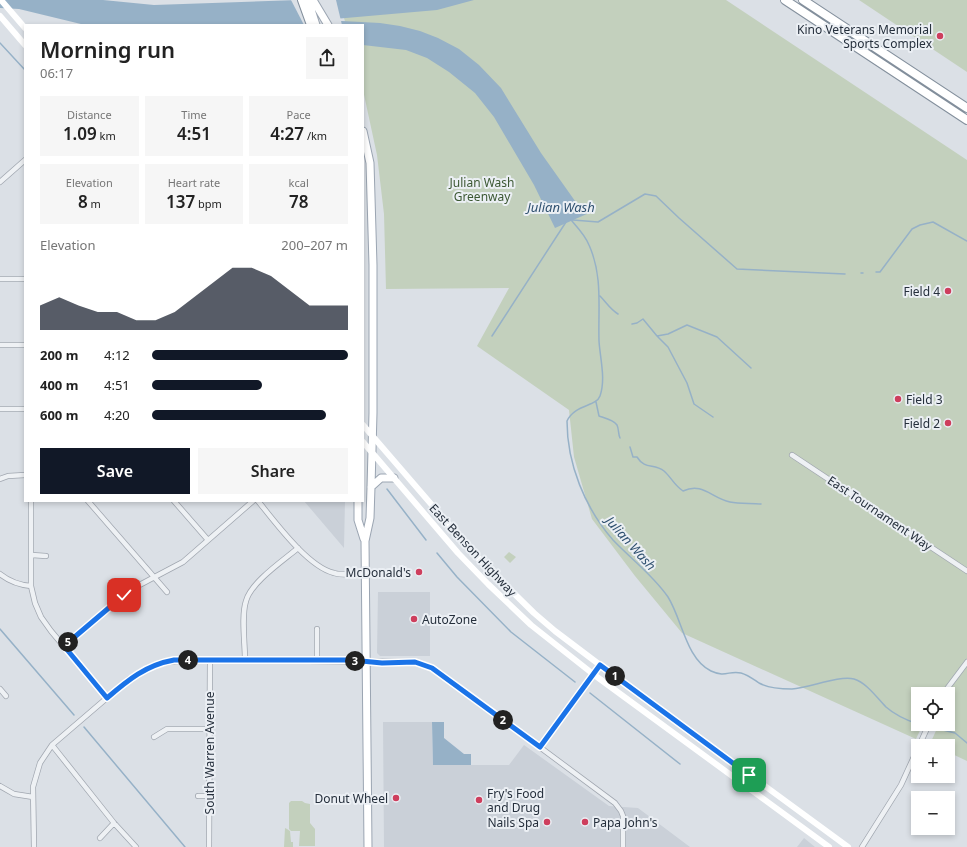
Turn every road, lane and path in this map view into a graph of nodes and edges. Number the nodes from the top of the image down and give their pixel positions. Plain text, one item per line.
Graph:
1 (1, 0) edge
2 (302, 0) edge
3 (308, 0) edge
4 (313, 0) edge
5 (785, 0) edge
6 (803, 0) edge
7 (0, 16) edge
8 (311, 24) edge
9 (316, 24) edge
10 (327, 24) edge
11 (24, 27) edge
12 (24, 44) edge
13 (967, 108) edge
14 (967, 120) edge
15 (364, 136) edge
16 (24, 161) edge
17 (0, 182) edge
18 (0, 279) edge
19 (24, 279) edge
20 (0, 345) edge
21 (24, 345) edge
22 (0, 409) edge
23 (24, 409) edge
24 (364, 426) edge
25 (372, 436) junction
26 (364, 443) edge
27 (372, 451) junction
28 (792, 455) dead end
29 (24, 475) edge
30 (394, 478) junction
31 (0, 479) edge
32 (371, 487) junction
33 (31, 502) edge
34 (89, 502) edge
35 (175, 502) edge
36 (252, 502) edge
37 (259, 502) edge
38 (358, 502) edge
39 (208, 540) junction
40 (365, 541) junction
41 (298, 548) junction
42 (32, 555) junction
43 (46, 556) dead end
44 (967, 571) edge
45 (0, 574) edge
46 (365, 574) junction
47 (154, 578) junction
48 (31, 586) junction
49 (167, 592) dead end
50 (316, 629) dead end
51 (64, 646) junction
52 (210, 660) junction
53 (245, 660) junction
54 (316, 661) junction
55 (367, 662) junction
56 (967, 662) edge
57 (600, 665) junction
58 (593, 674) junction
59 (947, 687) edge
60 (0, 689) edge
61 (6, 696) dead end
62 (107, 698) junction
63 (210, 729) junction
64 (154, 737) dead end
65 (52, 745) junction
66 (540, 747) junction
67 (911, 764) edge
68 (749, 775) junction
69 (743, 784) junction
70 (0, 786) edge
71 (198, 796) dead end
72 (209, 796) junction
73 (33, 797) junction
74 (114, 823) junction
75 (100, 838) dead end
76 (34, 847) edge
77 (136, 847) edge
78 (209, 847) edge
79 (368, 847) edge
80 (623, 847) edge
81 (829, 847) edge
82 (848, 847) edge
83 (862, 847) edge

1 - 11 main road
2 - 8 highway
3 - 9 main road
4 - 10 main road
5 - 14 highway
6 - 13 highway
7 - 12 main road
15 - 25 main road
16 - 17 street
18 - 19 street
20 - 21 street
22 - 23 street
24 - 25 main road, East Benson Highway
25 - 27 main road
25 - 57 main road, East Benson Highway
26 - 27 main road, East Benson Highway
27 - 30 main road, East Benson Highway
27 - 32 main road
28 - 44 street, East Tournament Way
29 - 31 street
30 - 32 main road
30 - 58 main road, East Benson Highway
32 - 40 main road
33 - 42 street
34 - 47 street
35 - 39 street
36 - 39 street
37 - 41 street
38 - 40 main road
39 - 47 street
40 - 46 main road
41 - 46 street
41 - 53 street
42 - 43 street
42 - 48 street
45 - 48 street
46 - 55 main road
47 - 49 street
47 - 51 street
48 - 51 street
50 - 54 street
51 - 62 street
52 - 53 street
52 - 62 street
52 - 63 street, South Warren Avenue
53 - 54 street
54 - 55 street
55 - 66 street
55 - 79 main road
56 - 59 street
57 - 58 street
57 - 68 main road, East Benson Highway
58 - 66 street
58 - 69 main road, East Benson Highway
60 - 61 street
62 - 65 street
63 - 64 street
63 - 72 street, South Warren Avenue
65 - 73 street
65 - 74 street
66 - 80 street
67 - 83 street
68 - 69 main road
68 - 82 main road, East Benson Highway
69 - 81 main road, East Benson Highway
70 - 73 street
71 - 72 street
72 - 78 street, South Warren Avenue
73 - 76 street
74 - 75 street
74 - 77 street

